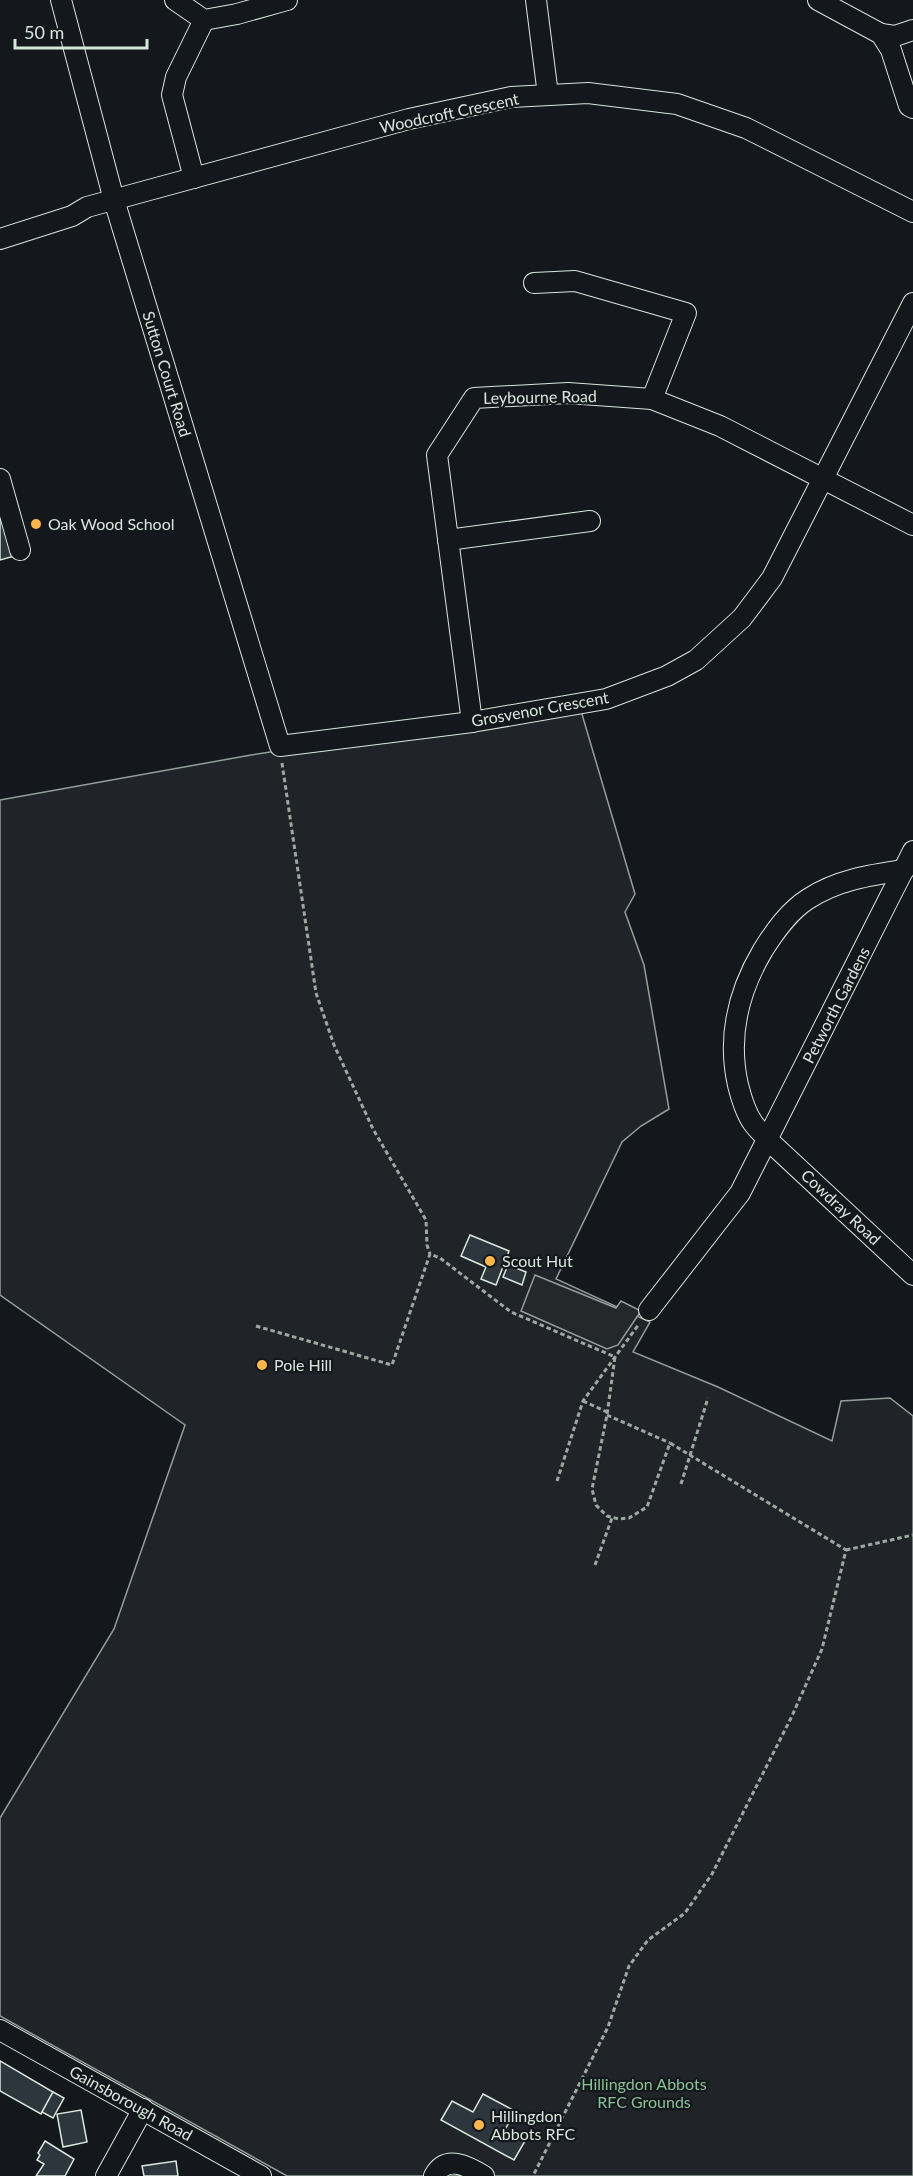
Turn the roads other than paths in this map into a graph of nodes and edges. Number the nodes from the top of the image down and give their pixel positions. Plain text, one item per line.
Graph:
1 (61, 0) edge
2 (175, 0) edge
3 (287, 0) edge
4 (536, 0) edge
5 (818, 0) edge
6 (204, 20) junction
7 (913, 30) edge
8 (881, 34) junction
9 (548, 95) junction
10 (913, 108) edge
11 (194, 178) junction
12 (114, 200) junction
13 (913, 212) edge
14 (0, 239) edge
15 (534, 283) dead end
16 (913, 303) edge
17 (652, 399) junction
18 (0, 479) edge
19 (825, 479) junction
20 (590, 522) dead end
21 (913, 525) edge
22 (448, 540) junction
23 (20, 550) dead end
24 (472, 722) junction
25 (280, 746) joint
26 (913, 851) edge
27 (904, 870) junction
28 (768, 1140) junction
29 (913, 1275) edge
30 (649, 1310) road end
31 (0, 2030) edge
32 (143, 2109) junction
33 (106, 2176) edge
34 (261, 2176) edge
35 (434, 2176) edge
36 (484, 2176) edge

1 - 12 street, Sutton Court Road
2 - 6 street
3 - 6 street
4 - 9 street
5 - 8 street
6 - 11 street
7 - 8 street
8 - 10 street
9 - 11 street, Woodcroft Crescent
9 - 13 street, Woodcroft Crescent
11 - 12 street, Woodcroft Crescent
12 - 14 street, Woodcroft Crescent
12 - 25 street, Sutton Court Road
15 - 17 street
16 - 19 street, Grosvenor Crescent
17 - 19 street, Leybourne Road
17 - 22 street, Leybourne Road
18 - 23 street
19 - 21 street, Leybourne Road
19 - 24 street, Grosvenor Crescent
20 - 22 street
22 - 24 street, Leybourne Road
24 - 25 street, Grosvenor Crescent
26 - 27 street, Petworth Gardens
27 - 28 street, Petworth Gardens
27 - 28 street
28 - 29 street, Cowdray Road
28 - 30 street, Petworth Gardens
31 - 32 street, Gainsborough Road
32 - 33 street
32 - 34 street, Gainsborough Road
35 - 36 street

